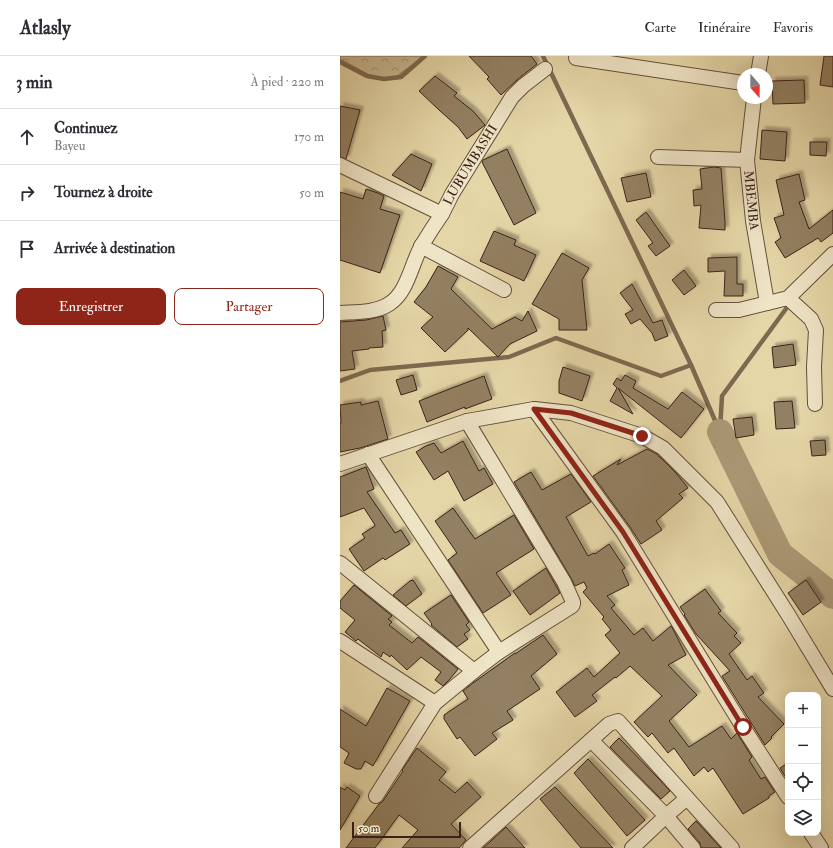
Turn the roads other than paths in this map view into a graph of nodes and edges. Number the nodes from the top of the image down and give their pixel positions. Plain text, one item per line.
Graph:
1 (760, 56) edge
2 (576, 58) dead end
3 (759, 68) edge
4 (545, 69) dead end
5 (737, 82) edge
6 (753, 104) edge
7 (658, 156) dead end
8 (747, 160) junction
9 (340, 165) edge
10 (442, 214) junction
11 (422, 246) junction
12 (833, 254) edge
13 (504, 290) dead end
14 (788, 298) junction
15 (767, 303) junction
16 (716, 310) dead end
17 (340, 313) edge
18 (815, 404) dead end
19 (534, 409) junction
20 (467, 422) junction
21 (368, 454) junction
22 (340, 464) edge
23 (340, 563) edge
24 (340, 641) edge
25 (500, 652) junction
26 (474, 671) junction
27 (833, 689) edge
28 (435, 703) junction
29 (591, 740) junction
30 (785, 792) edge
31 (376, 796) dead end
32 (687, 798) junction
33 (666, 816) junction
34 (813, 836) edge
35 (470, 848) edge
36 (632, 848) edge
37 (693, 848) edge
38 (732, 848) edge
39 (821, 848) edge

1 - 3 street
2 - 5 street
4 - 10 street, LUBUMBASHI
6 - 8 street, MBEMBA
7 - 8 street
8 - 15 street, MBEMBA
9 - 10 street, LUBUMBASHI
10 - 11 street
11 - 13 street
11 - 17 street
12 - 14 street
14 - 15 street
14 - 18 street
15 - 16 street
19 - 20 street
19 - 27 street
19 - 30 street
20 - 21 street
20 - 25 street
21 - 22 street
21 - 25 street
23 - 26 street
24 - 28 street
25 - 26 street
26 - 28 street
28 - 31 street
29 - 32 street
29 - 33 street
29 - 35 street
32 - 33 street
32 - 38 street
33 - 36 street
33 - 37 street
34 - 39 street

